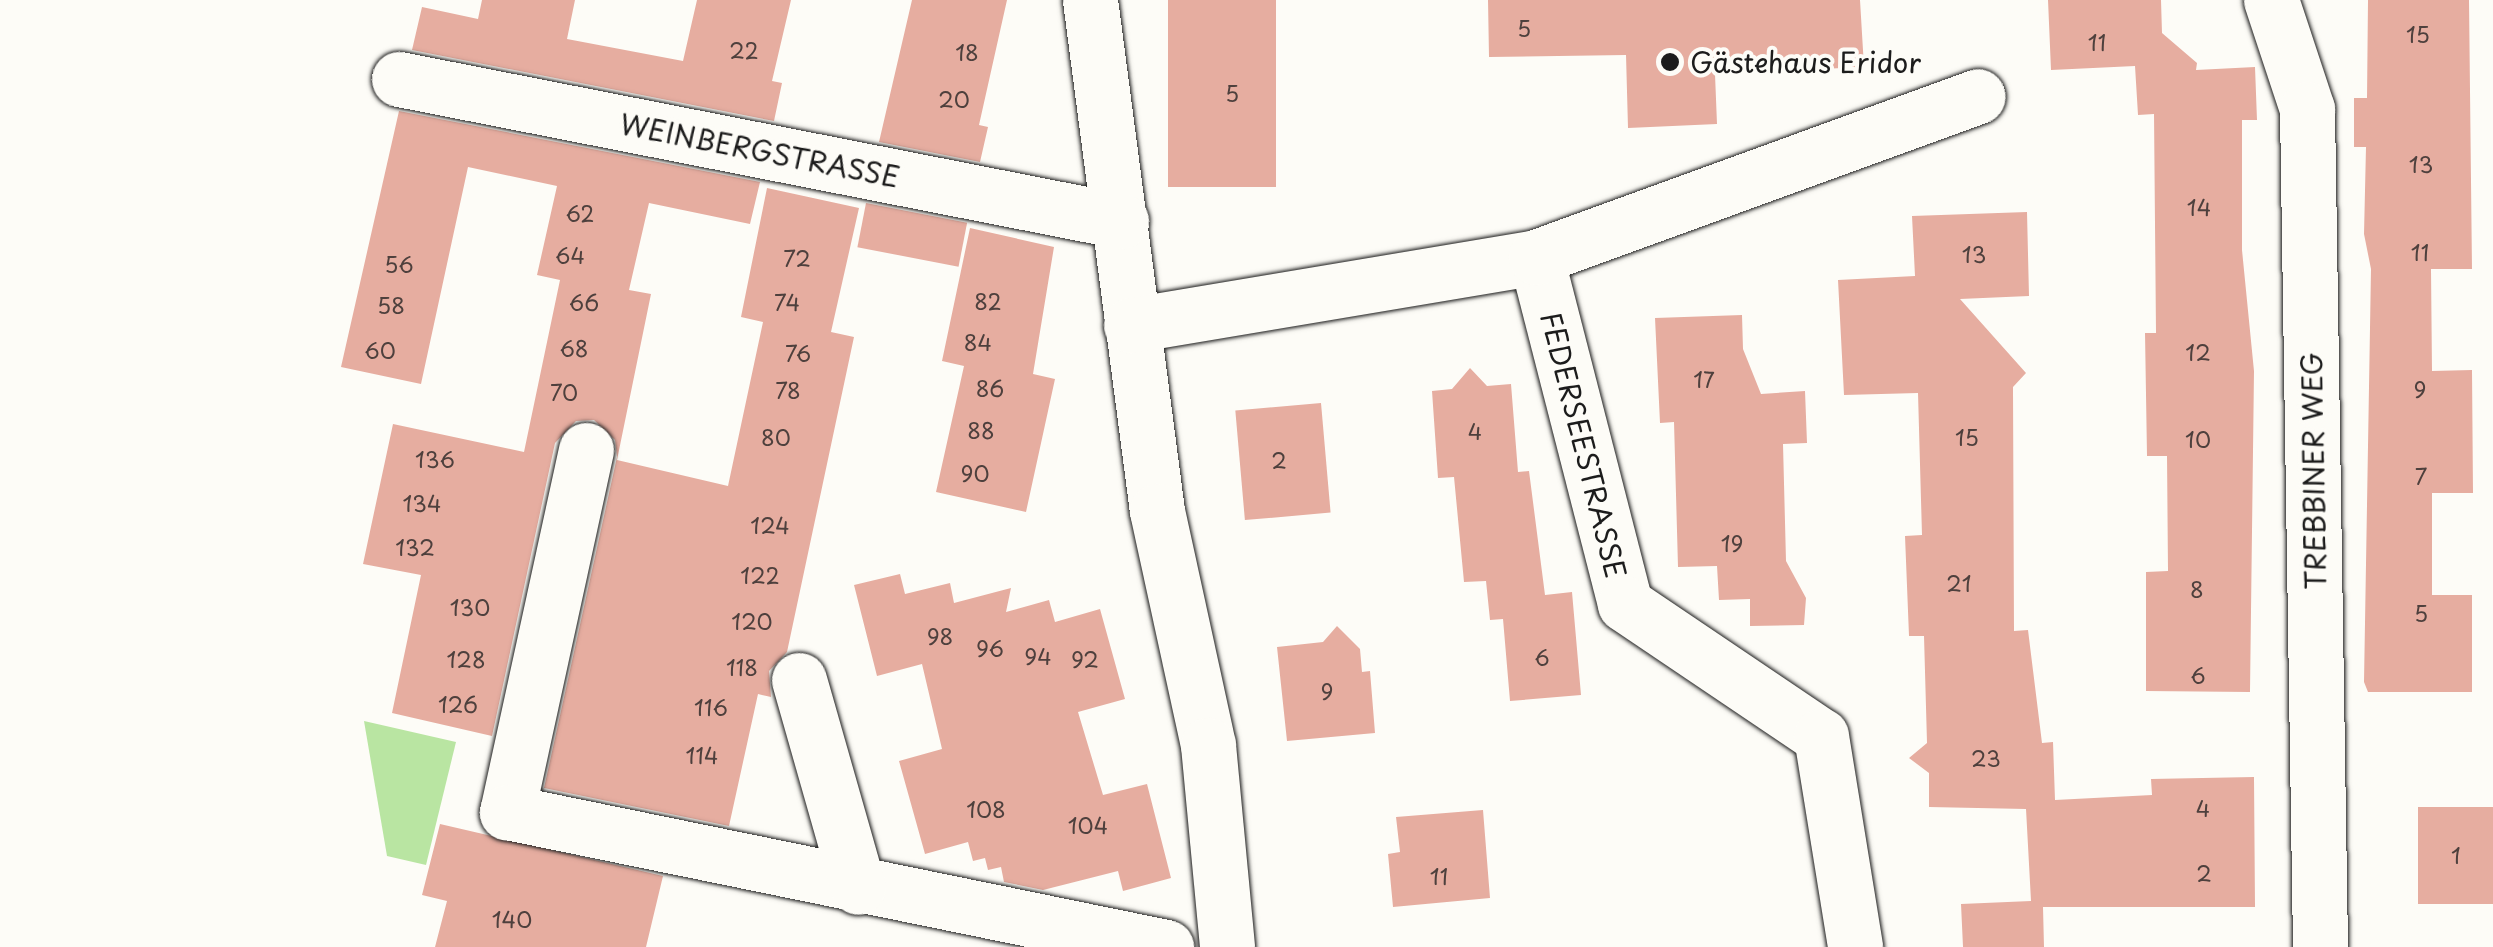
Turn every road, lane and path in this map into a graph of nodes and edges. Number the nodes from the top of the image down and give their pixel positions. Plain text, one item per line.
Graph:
1 (1090, 0) edge
2 (2271, 0) edge
3 (399, 78) dead end
4 (1978, 96) dead end
5 (1121, 221) junction
6 (1536, 257) junction
7 (1131, 325) junction
8 (586, 450) dead end
9 (799, 680) dead end
10 (858, 886) junction
11 (1166, 947) edge
12 (1227, 947) edge
13 (1855, 947) edge
14 (2320, 947) edge

1 - 5 street
2 - 14 street, TREBBINER WEG
3 - 5 street, WEINBERGSTRASSE
4 - 6 street
5 - 7 street
6 - 7 street
6 - 13 street, FEDERSEESTRASSE
7 - 12 street
8 - 10 street
9 - 10 street
10 - 11 street

